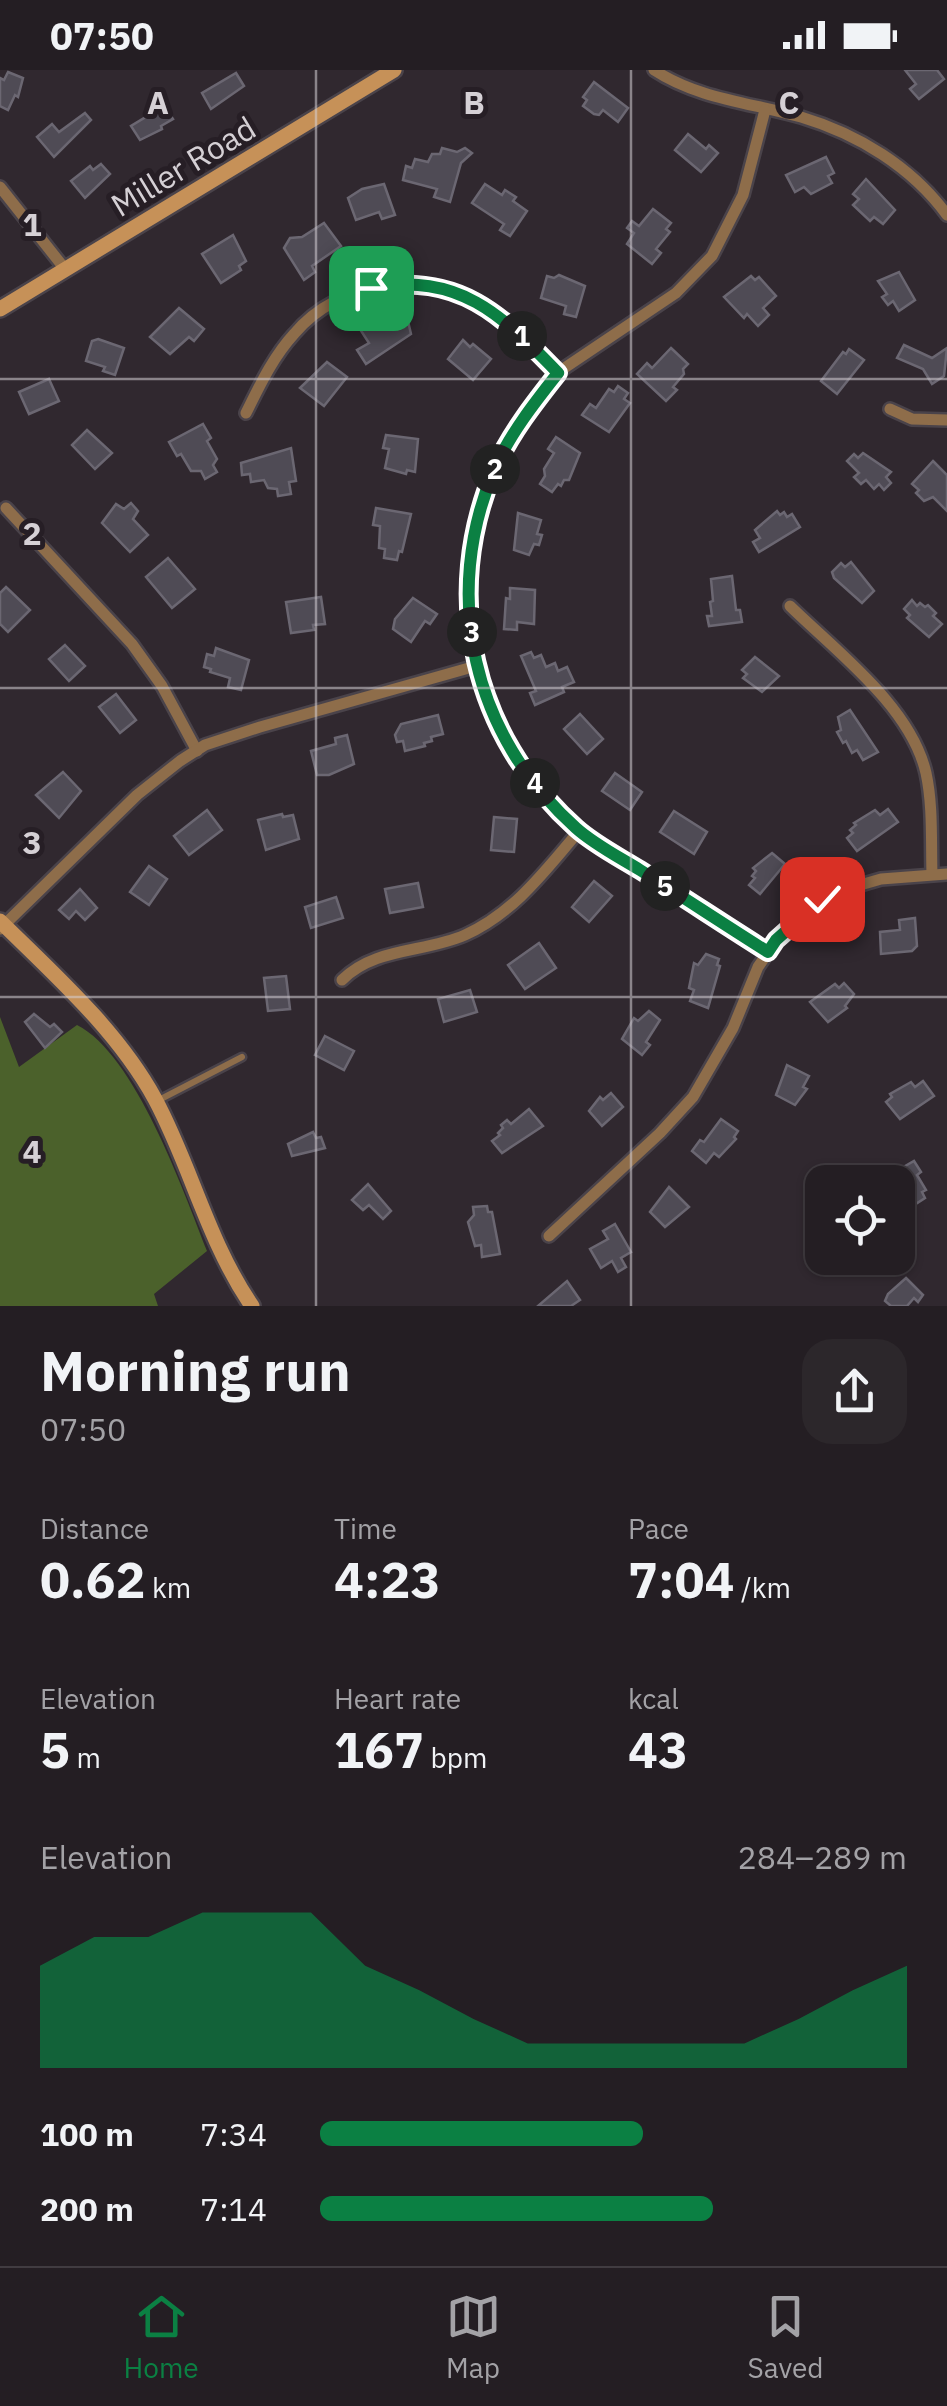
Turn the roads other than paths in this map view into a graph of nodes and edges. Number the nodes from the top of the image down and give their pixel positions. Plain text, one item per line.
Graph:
1 (394, 70) edge
2 (654, 70) edge
3 (766, 110) junction
4 (0, 187) edge
5 (947, 215) edge
6 (66, 269) junction
7 (0, 309) edge
8 (558, 373) junction
9 (890, 409) dead end
10 (246, 413) dead end
11 (947, 420) edge
12 (6, 508) dead end
13 (790, 606) dead end
14 (476, 666) junction
15 (196, 750) junction
16 (578, 830) junction
17 (932, 874) junction
18 (947, 874) edge
19 (2, 925) edge
20 (768, 952) junction
21 (342, 980) dead end
22 (242, 1056) dead end
23 (156, 1101) junction
24 (549, 1236) dead end
25 (252, 1306) edge

1 - 6 street, Miller Road
2 - 3 street
3 - 5 street
3 - 8 street
4 - 6 street
6 - 7 street, Miller Road
8 - 10 street
8 - 14 street
9 - 11 street
12 - 15 street
13 - 17 street
14 - 15 street
14 - 16 street
15 - 19 street
16 - 20 street
16 - 21 street
17 - 18 street
17 - 20 street
19 - 23 street
20 - 24 street
22 - 23 lane
23 - 25 street

